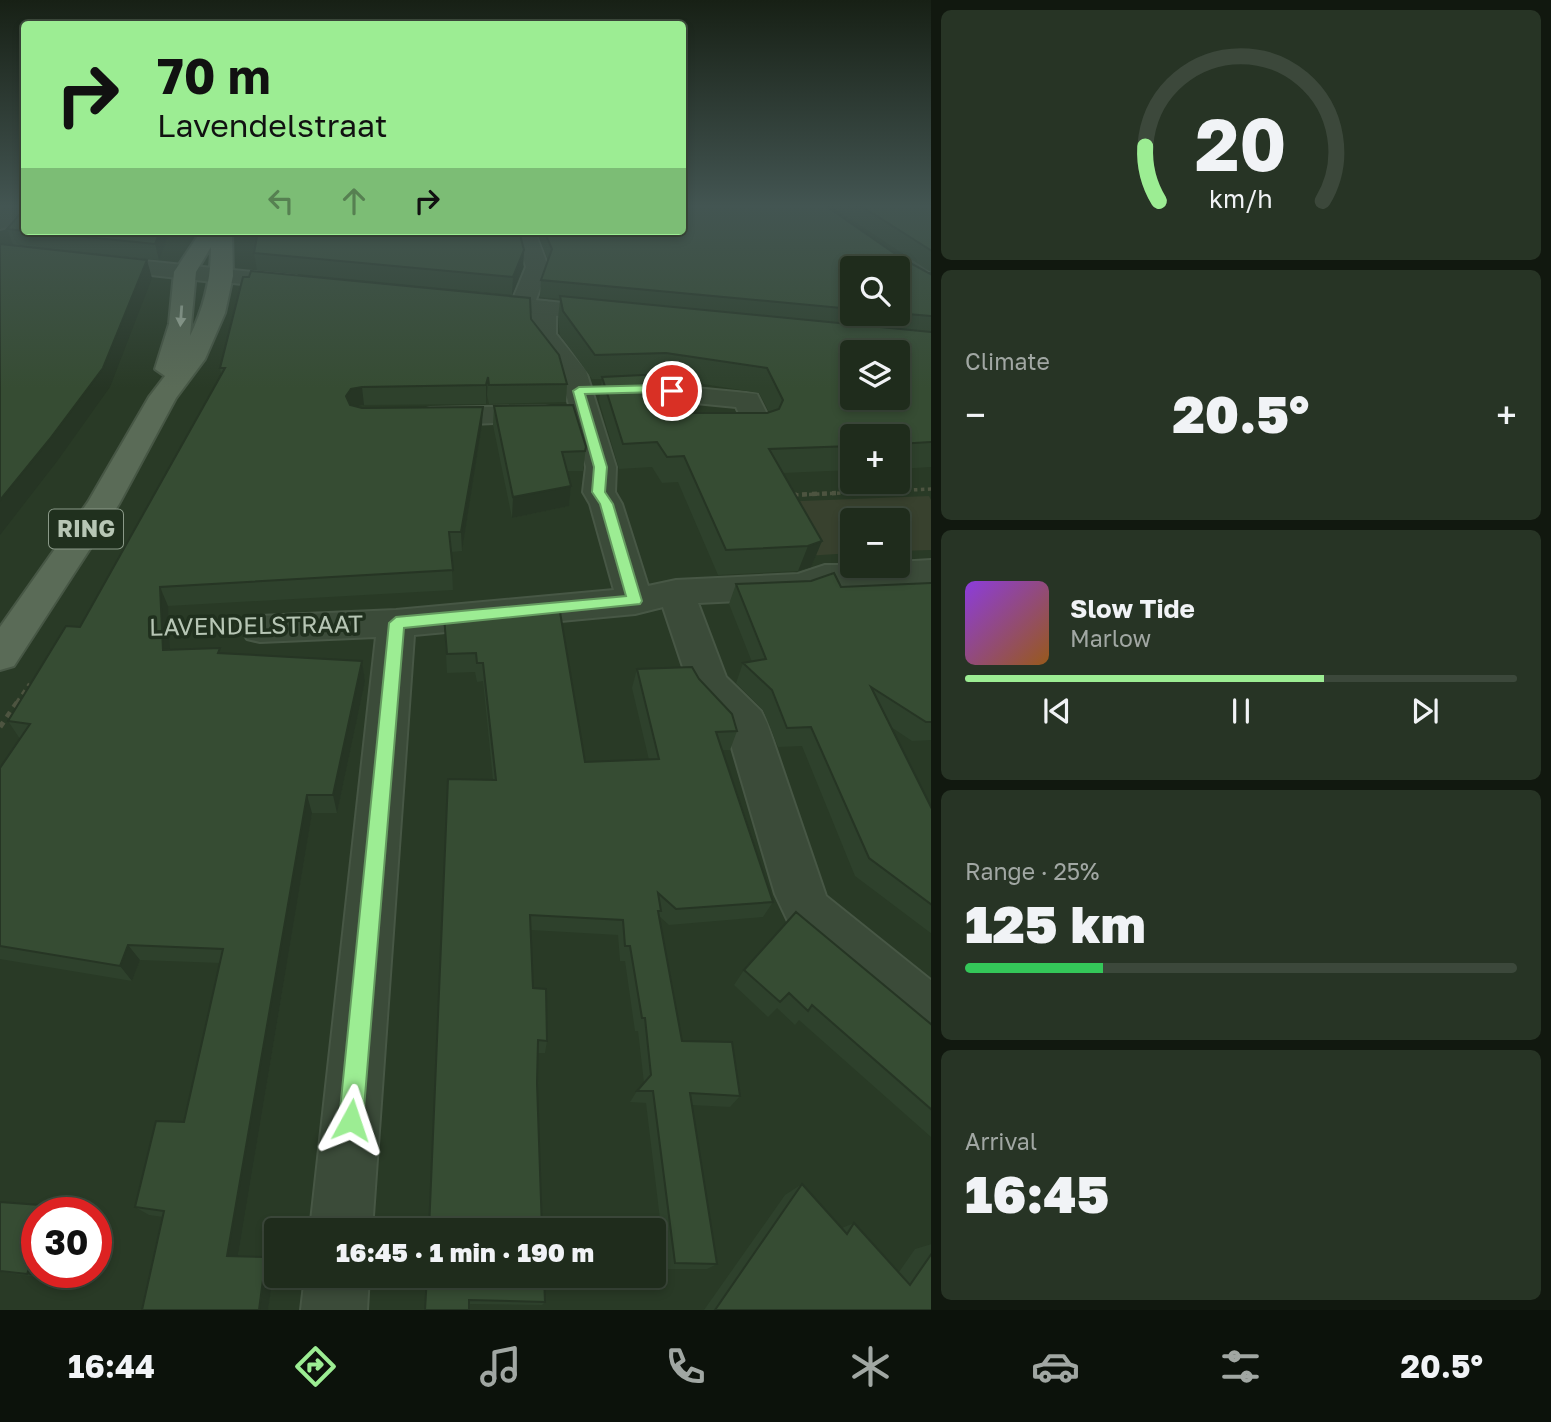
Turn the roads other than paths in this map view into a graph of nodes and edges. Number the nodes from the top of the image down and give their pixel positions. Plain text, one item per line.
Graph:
1 (118, 265) edge
2 (189, 265) edge
3 (222, 265) edge
4 (536, 265) edge
5 (185, 272) junction
6 (910, 273) edge
7 (222, 276) junction
8 (314, 285) edge
9 (931, 286) edge
10 (452, 299) edge
11 (533, 307) junction
12 (641, 317) edge
13 (163, 397) junction
14 (582, 402) junction
15 (682, 411) junction
16 (401, 417) edge
17 (931, 572) edge
18 (655, 597) junction
19 (396, 623) junction
20 (260, 629) road end
21 (0, 656) edge
22 (931, 1015) edge
23 (342, 1218) edge
24 (336, 1288) edge
25 (334, 1310) edge

1 - 5 street
2 - 5 main road, RING
3 - 7 main road, RING
4 - 11 street
5 - 7 street
5 -> 13 main road, RING
6 - 9 street
7 - 8 street
7 - 13 main road, RING
10 - 11 street
11 - 12 street
11 - 14 street
13 - 21 main road, RING
14 - 15 street
14 - 16 street
14 - 18 street
15 - 15 street
17 - 18 street, LAVENDELSTRAAT
18 - 19 street, LAVENDELSTRAAT
18 - 22 street
19 - 20 street, LAVENDELSTRAAT
19 - 23 street
24 - 25 street

